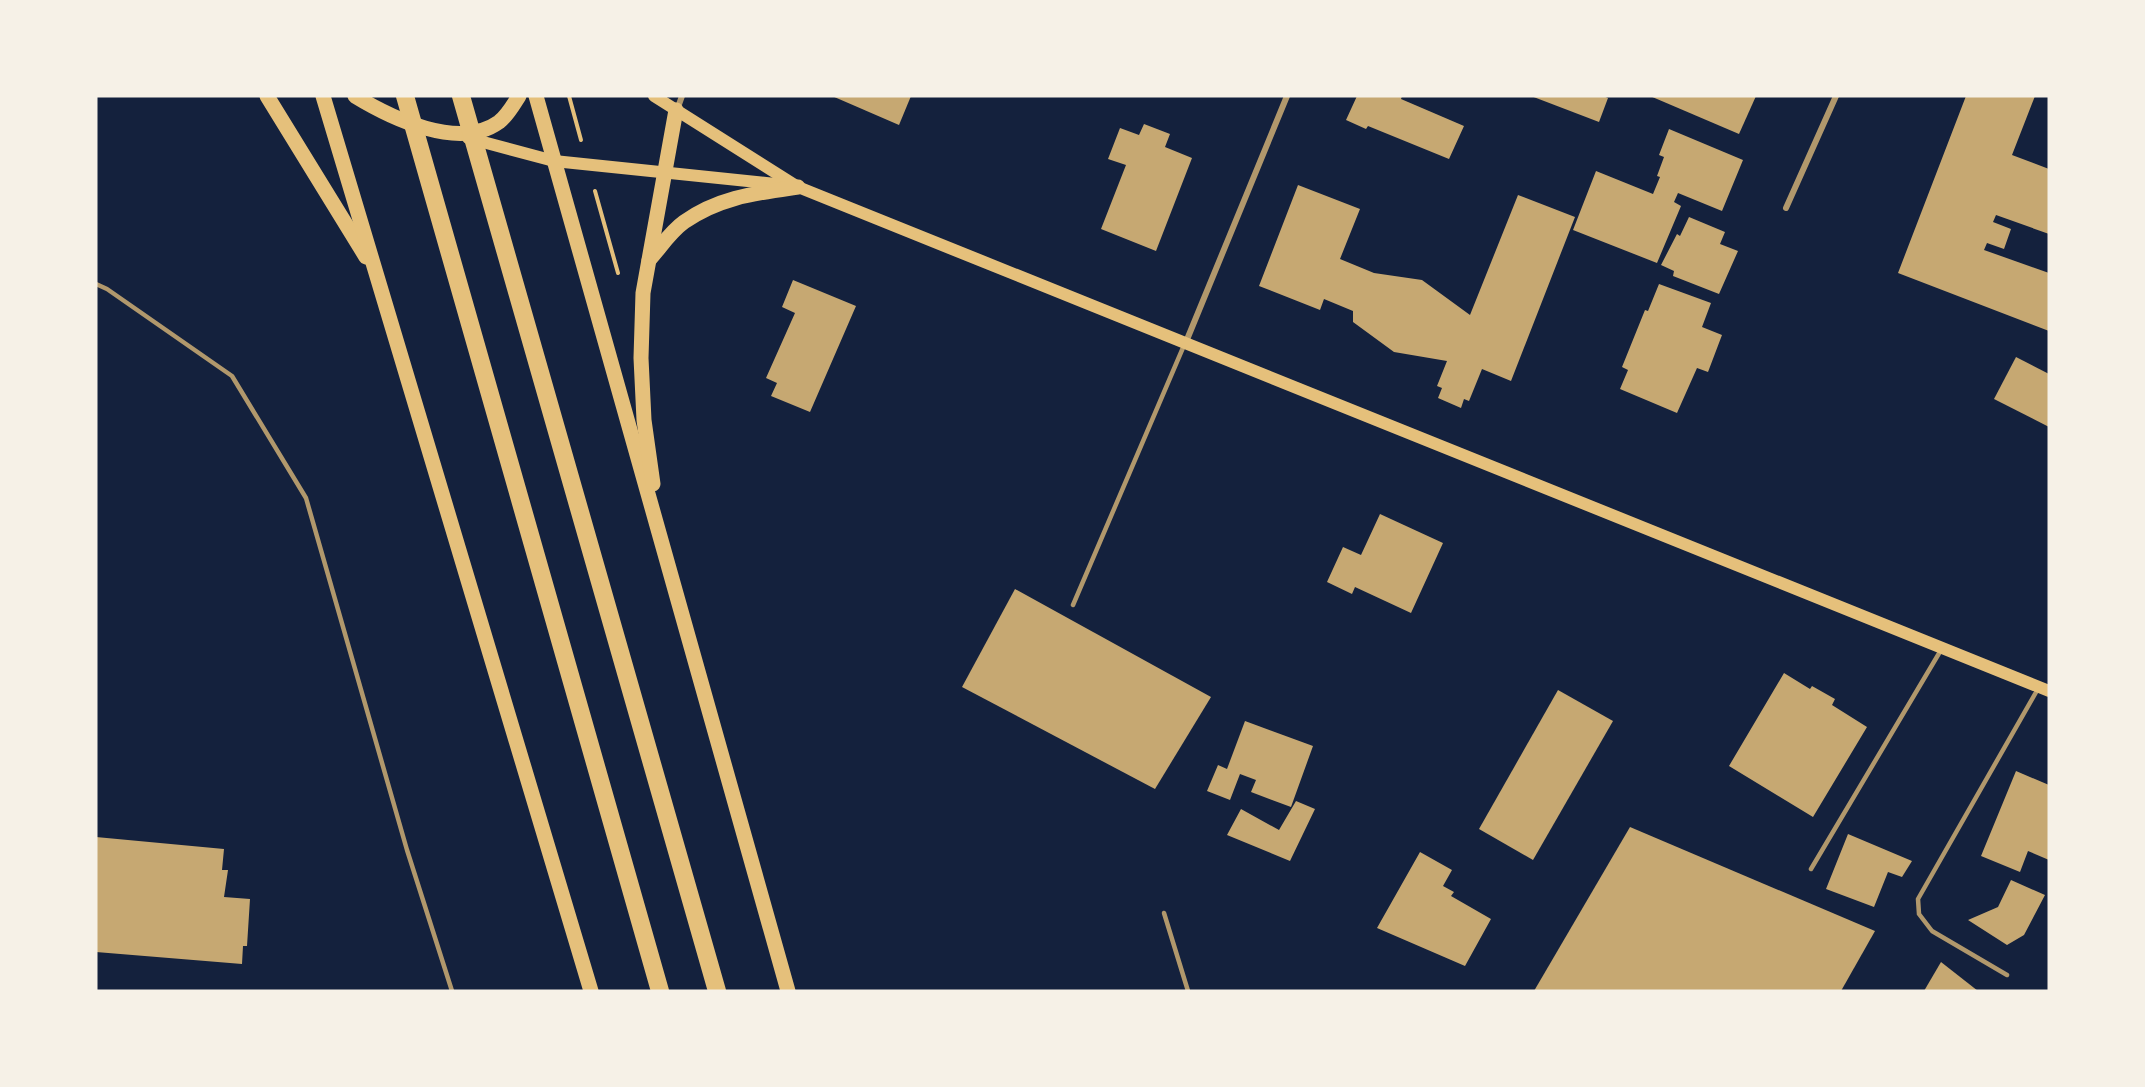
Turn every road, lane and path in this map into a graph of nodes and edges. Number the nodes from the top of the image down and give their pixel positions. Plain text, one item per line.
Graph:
1 (267, 96) edge
2 (323, 96) edge
3 (354, 96) edge
4 (405, 96) edge
5 (461, 96) edge
6 (519, 96) edge
7 (536, 96) edge
8 (654, 96) edge
9 (1287, 96) edge
10 (1836, 96) edge
11 (679, 103) edge
12 (455, 134) junction
13 (554, 161) junction
14 (665, 173) junction
15 (798, 187) junction
16 (1786, 208) dead end
17 (649, 260) junction
18 (377, 275) junction
19 (96, 284) edge
20 (1185, 342) junction
21 (662, 543) junction
22 (1073, 605) dead end
23 (1943, 648) junction
24 (2044, 689) edge
25 (1811, 869) dead end
26 (1164, 913) dead end
27 (2007, 975) dead end
28 (452, 991) edge
29 (591, 991) edge
30 (660, 991) edge
31 (717, 991) edge
32 (788, 991) edge
33 (1188, 991) edge

1 - 18 main road
2 - 18 main road
3 - 12 main road
4 - 30 highway
5 - 31 highway
6 - 12 main road
7 - 13 main road
8 - 11 main road
9 - 20 street
10 - 16 street
11 - 14 main road
11 - 15 main road
12 - 13 main road
13 - 14 main road
13 - 21 main road
14 - 15 main road
14 - 17 main road
15 - 17 main road
15 - 20 main road
17 - 21 main road
18 - 29 main road
19 - 28 lane
20 - 22 lane
20 - 23 main road
21 - 32 main road
23 - 24 main road
23 - 25 lane
24 - 27 lane
26 - 33 lane

